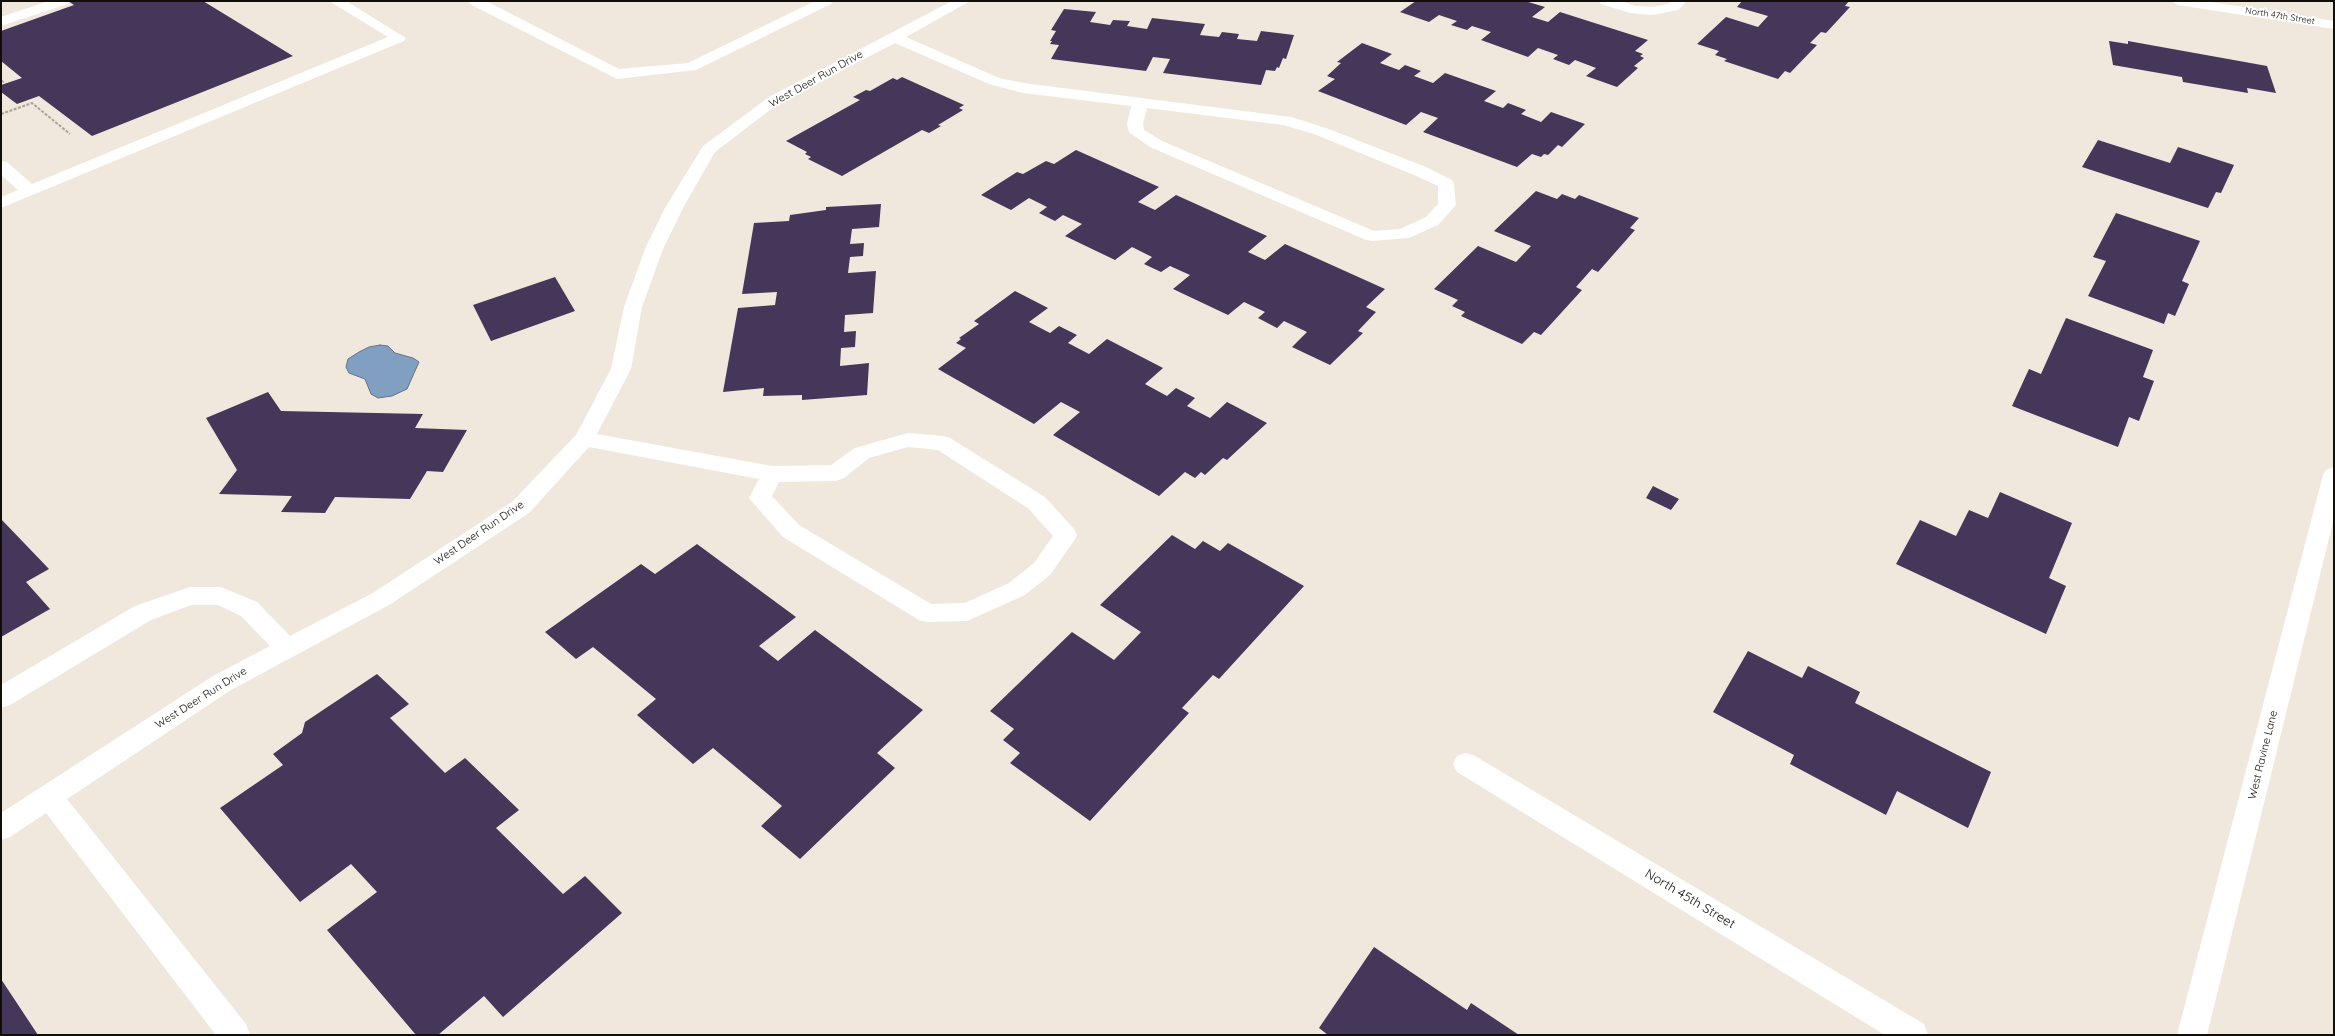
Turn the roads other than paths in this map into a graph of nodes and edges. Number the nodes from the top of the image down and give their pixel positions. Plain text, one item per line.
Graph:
1 (63, 1) edge
2 (336, 1) edge
3 (475, 1) edge
4 (826, 1) edge
5 (963, 1) edge
6 (1606, 1) edge
7 (1680, 1) edge
8 (2178, 1) edge
9 (1, 22) edge
10 (2334, 25) edge
11 (894, 38) junction
12 (1140, 102) junction
13 (1, 166) edge
14 (30, 191) junction
15 (1, 203) edge
16 (584, 439) junction
17 (772, 474) junction
18 (2334, 475) edge
19 (286, 649) junction
20 (1, 698) edge
21 (1466, 764) dead end
22 (49, 797) junction
23 (1, 828) edge
24 (235, 1035) edge
25 (1913, 1035) edge
26 (2192, 1035) edge

1 - 9 street
2 - 14 street
3 - 4 street
5 - 11 street, West Deer Run Drive
6 - 7 street
8 - 10 street, North 47th Street
11 - 12 street
11 - 16 street, West Deer Run Drive
12 - 12 street
13 - 14 street
14 - 15 street
16 - 17 street
16 - 19 street, West Deer Run Drive
17 - 17 street
18 - 26 street, West Ravine Lane
19 - 20 street
19 - 22 street, West Deer Run Drive
21 - 25 street, North 45th Street
22 - 23 street, West Deer Run Drive
22 - 24 street

